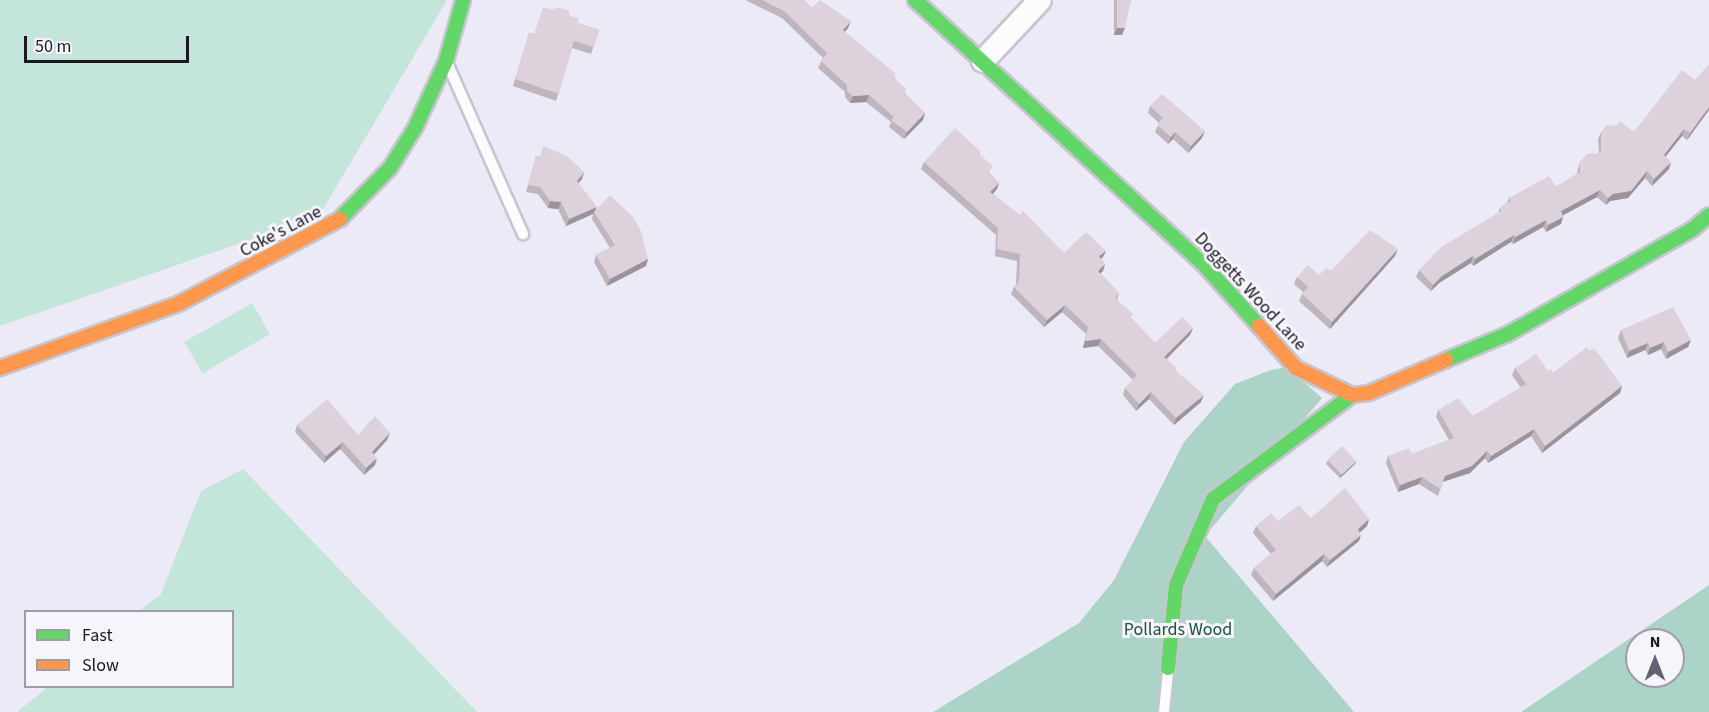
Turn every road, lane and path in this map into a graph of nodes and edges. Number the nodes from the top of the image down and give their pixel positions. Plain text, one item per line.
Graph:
1 (463, 0) edge
2 (915, 0) edge
3 (1040, 0) edge
4 (446, 61) junction
5 (983, 61) junction
6 (1709, 215) edge
7 (523, 234) dead end
8 (0, 369) edge
9 (1352, 395) junction
10 (1168, 668) joint
11 (1164, 712) edge

1 - 4 street, Coke's Lane
2 - 5 street, Doggetts Wood Lane
3 - 5 street
4 - 7 lane
4 - 8 street, Coke's Lane
5 - 9 street, Doggetts Wood Lane
6 - 9 street
9 - 10 street
10 - 11 lane

